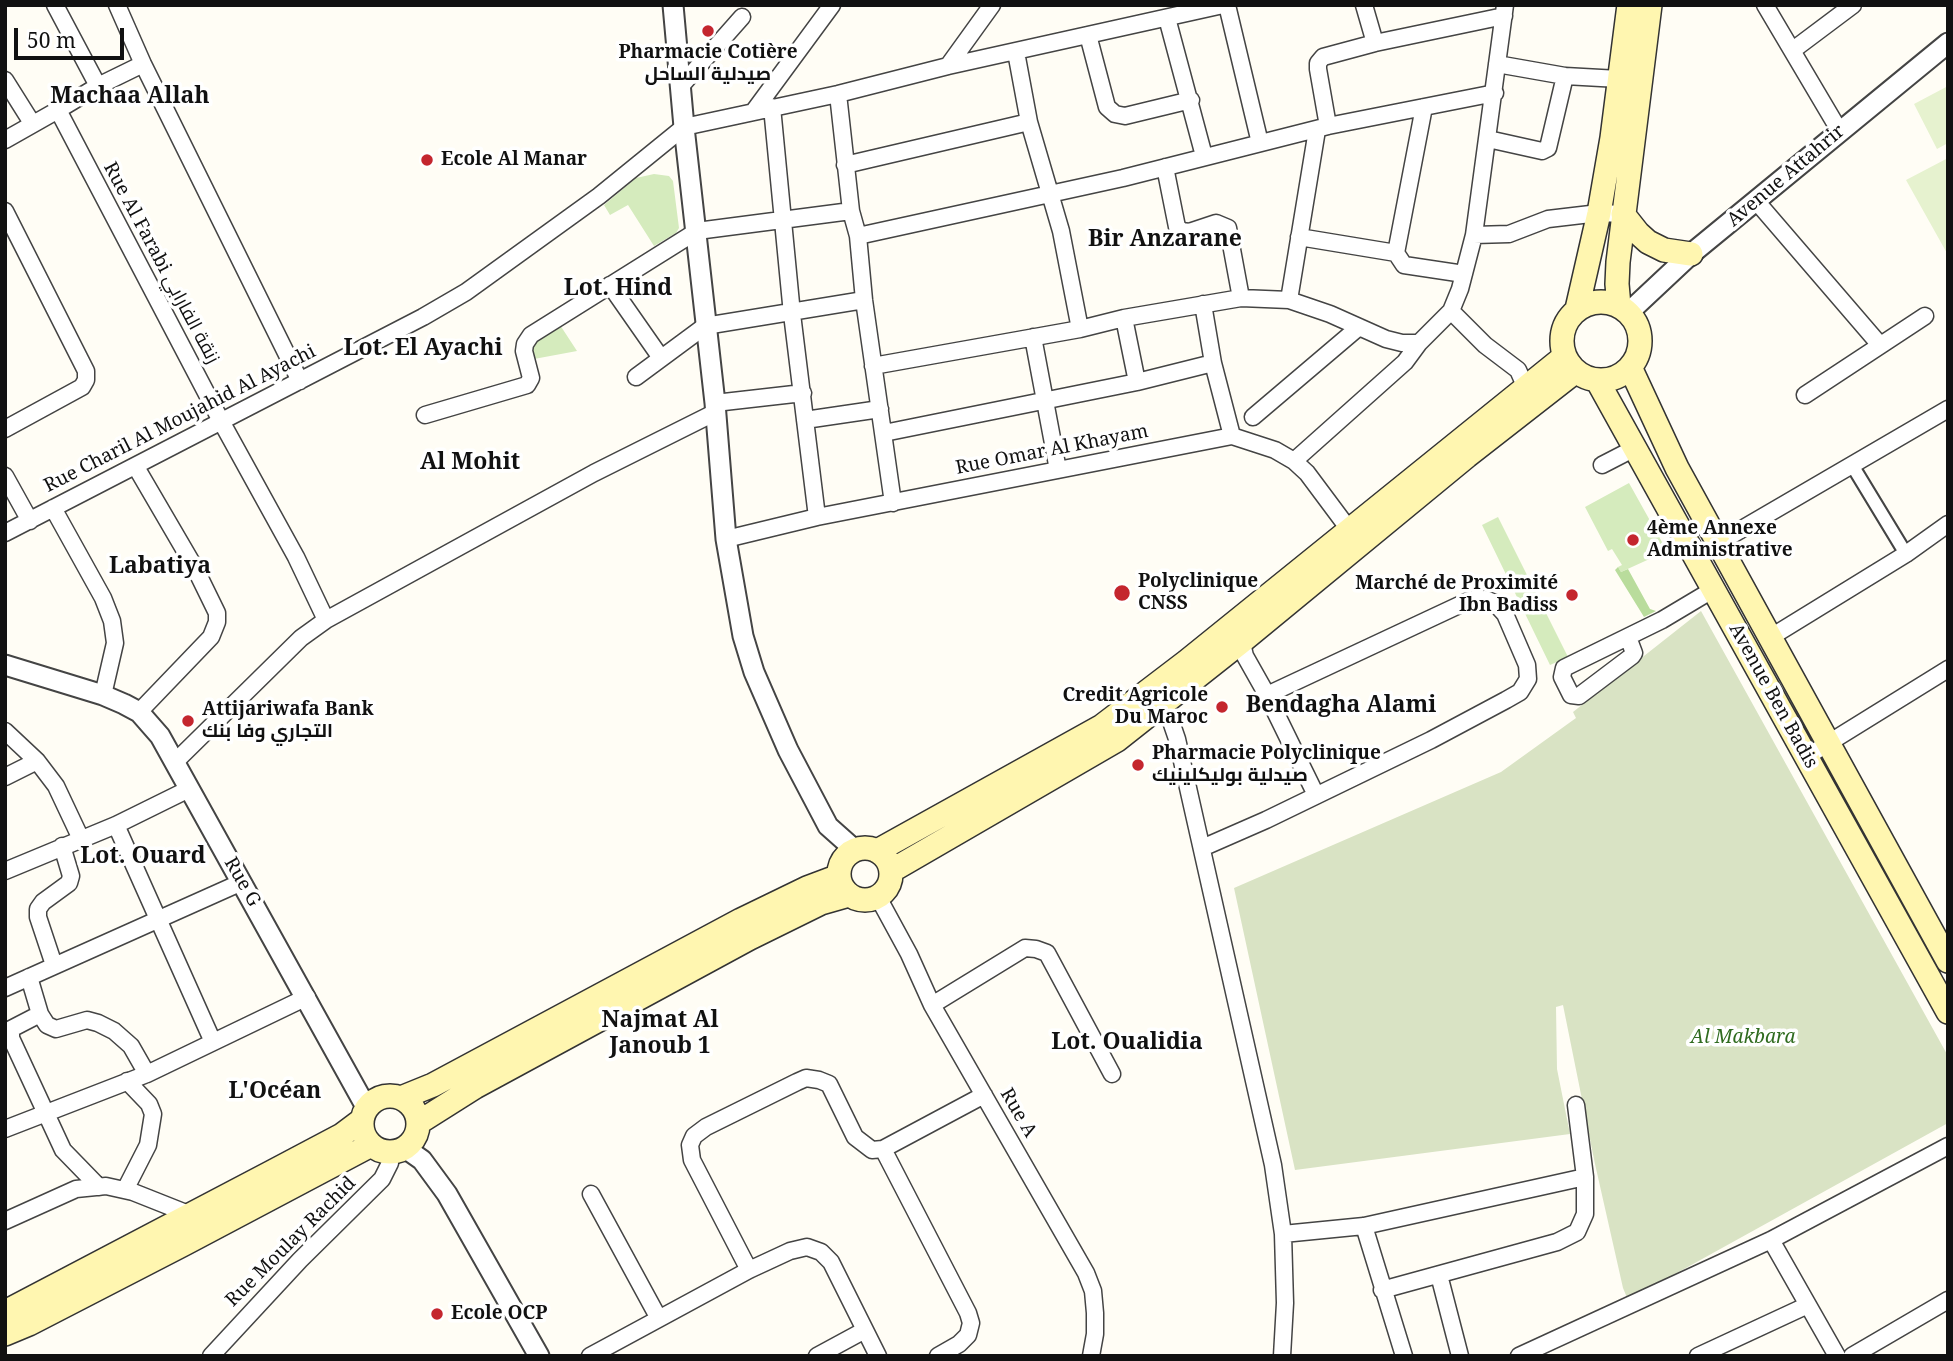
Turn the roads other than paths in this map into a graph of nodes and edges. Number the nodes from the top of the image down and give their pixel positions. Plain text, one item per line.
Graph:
1 (55, 5) edge
2 (117, 5) edge
3 (673, 5) edge
4 (992, 5) edge
5 (1225, 5) edge
6 (1364, 5) edge
7 (1629, 5) edge
8 (1650, 5) edge
9 (1765, 5) edge
10 (1853, 5) edge
11 (827, 7) edge
12 (1504, 10) edge
13 (742, 17) dead end
14 (1167, 18) junction
15 (1088, 35) junction
16 (1375, 43) junction
17 (1948, 43) edge
18 (1793, 50) junction
19 (1016, 52) junction
20 (143, 64) junction
21 (1497, 64) junction
22 (948, 66) junction
23 (1565, 76) junction
24 (1619, 79) junction
25 (5, 80) edge
26 (98, 86) junction
27 (681, 86) junction
28 (1495, 93) junction
29 (838, 94) junction
30 (1191, 100) junction
31 (772, 107) junction
32 (1424, 107) junction
33 (58, 110) junction
34 (754, 111) junction
35 (1029, 122) junction
36 (33, 123) junction
37 (684, 127) junction
38 (1322, 128) junction
39 (1839, 130) junction
40 (1488, 139) junction
41 (5, 140) edge
42 (1261, 143) junction
43 (1204, 156) junction
44 (845, 165) junction
45 (1165, 167) junction
46 (1050, 193) junction
47 (1757, 202) junction
48 (5, 211) edge
49 (851, 211) junction
50 (1599, 213) junction
51 (1623, 214) junction
52 (782, 219) junction
53 (697, 231) junction
54 (10, 234) edge
55 (1474, 234) junction
56 (858, 236) junction
57 (1299, 237) junction
58 (1396, 253) junction
59 (1691, 254) junction
60 (1464, 274) junction
61 (610, 285) junction
62 (1241, 298) junction
63 (864, 300) junction
64 (1289, 300) junction
65 (1203, 304) junction
66 (1577, 309) junction
67 (1624, 309) junction
68 (1451, 311) junction
69 (792, 313) junction
70 (1925, 316) dead end
71 (1124, 318) junction
72 (705, 326) junction
73 (1359, 327) junction
74 (1080, 329) junction
75 (1033, 337) junction
76 (1419, 343) junction
77 (1880, 345) junction
78 (661, 358) junction
79 (1213, 363) junction
80 (873, 366) junction
81 (1630, 367) junction
82 (1579, 369) junction
83 (636, 377) dead end
84 (300, 381) junction
85 (1137, 382) junction
86 (1526, 388) junction
87 (803, 393) junction
88 (1805, 395) dead end
89 (1044, 402) junction
90 (716, 408) junction
91 (880, 409) junction
92 (1948, 409) edge
93 (425, 415) dead end
94 (1253, 416) dead end
95 (805, 420) junction
96 (221, 421) junction
97 (6, 428) edge
98 (884, 433) junction
99 (1231, 436) junction
100 (1635, 448) junction
101 (1294, 461) junction
102 (1602, 465) dead end
103 (1852, 466) junction
104 (136, 467) junction
105 (1677, 468) junction
106 (1058, 470) junction
107 (5, 476) edge
108 (1652, 479) junction
109 (893, 503) junction
110 (53, 508) junction
111 (817, 517) junction
112 (30, 521) junction
113 (1948, 524) edge
114 (5, 533) edge
115 (1355, 537) junction
116 (726, 539) junction
117 (1718, 543) junction
118 (1906, 554) junction
119 (1714, 590) junction
120 (1239, 618) junction
121 (326, 620) junction
122 (1628, 637) dead end
123 (1772, 637) junction
124 (1241, 642) junction
125 (5, 666) edge
126 (1948, 668) edge
127 (1159, 694) junction
128 (103, 695) junction
129 (1268, 695) junction
130 (139, 712) junction
131 (5, 731) edge
132 (1828, 742) junction
133 (1806, 757) junction
134 (37, 761) junction
135 (175, 762) junction
136 (5, 777) edge
137 (189, 789) junction
138 (1316, 795) junction
139 (116, 825) junction
140 (81, 839) junction
141 (62, 846) junction
142 (1202, 848) junction
143 (866, 850) junction
144 (5, 871) edge
145 (891, 872) junction
146 (242, 882) junction
147 (844, 886) junction
148 (878, 897) junction
149 (156, 919) junction
150 (1948, 961) edge
151 (54, 965) junction
152 (29, 977) junction
153 (5, 988) edge
154 (307, 998) junction
155 (932, 1005) junction
156 (1948, 1012) edge
157 (40, 1014) junction
158 (213, 1042) junction
159 (147, 1073) junction
160 (1112, 1074) dead end
161 (127, 1081) junction
162 (984, 1095) junction
163 (401, 1098) junction
164 (1576, 1105) dead end
165 (46, 1114) junction
166 (364, 1114) junction
167 (418, 1124) junction
168 (5, 1129) edge
169 (1948, 1146) edge
170 (389, 1148) junction
171 (883, 1149) junction
172 (1585, 1177) junction
173 (99, 1187) junction
174 (124, 1190) junction
175 (592, 1194) dead end
176 (191, 1215) junction
177 (5, 1221) edge
178 (1364, 1226) junction
179 (1283, 1234) junction
180 (1771, 1240) junction
181 (749, 1270) junction
182 (1439, 1275) junction
183 (1382, 1290) junction
184 (1948, 1300) edge
185 (1808, 1305) junction
186 (5, 1312) edge
187 (658, 1317) junction
188 (865, 1330) junction
189 (5, 1334) edge
190 (1730, 1349) edge
191 (211, 1356) edge
192 (539, 1356) edge
193 (590, 1356) edge
194 (817, 1356) edge
195 (878, 1356) edge
196 (938, 1356) edge
197 (1091, 1356) edge
198 (1282, 1356) edge
199 (1404, 1356) edge
200 (1460, 1356) edge
201 (1519, 1356) edge
202 (1698, 1356) edge
203 (1836, 1356) edge
204 (1852, 1356) edge

1 - 26 street
2 - 20 street
3 - 27 street
4 - 22 street
5 - 14 street
5 - 42 street
6 - 16 street
7 - 24 main road
8 - 51 main road
9 - 18 street
10 - 18 street
11 - 34 street
12 - 16 street
12 - 21 street
13 - 27 street
14 - 15 street
14 - 30 street
15 - 19 street
15 - 30 street
16 - 38 street
17 - 39 street, Avenue Attahrir
18 - 39 street
19 - 22 street
19 - 35 street
20 - 26 street
20 - 84 street
21 - 23 street
21 - 28 street
22 - 29 street
23 - 24 street
23 - 40 street
24 - 50 main road
25 - 36 street
26 - 33 street
27 - 37 street
28 - 32 street
28 - 40 street
29 - 31 street
29 - 44 street
30 - 43 street
31 - 34 street
31 - 52 street
32 - 38 street
32 - 58 street
33 - 36 street
33 - 96 street, Rue Al Farabi زنقة الفارابي
34 - 37 street
35 - 44 street
35 - 46 street
36 - 41 street
37 - 53 street
37 - 84 street, Rue Charil Al Moujahid Al Ayachi
38 - 42 street
38 - 57 street
39 - 47 street, Avenue Attahrir
40 - 55 street
42 - 43 street
43 - 45 street
44 - 49 street
45 - 46 street
45 - 62 street
46 - 56 street
46 - 74 street
47 - 59 street, Avenue Attahrir
47 - 77 street
48 - 54 street
49 - 52 street
49 - 56 street
50 - 51 street
50 - 55 street
50 - 66 main road
51 - 59 main road
51 - 67 main road
52 - 53 street
52 - 69 street
53 - 61 street
53 - 72 street
54 - 97 street
55 - 60 street
56 - 63 street
57 - 58 street
57 - 64 street
58 - 60 street
59 - 67 street, Avenue Attahrir
60 - 68 street
61 - 78 street
61 - 93 street
62 - 64 street
62 - 65 street
63 - 69 street
63 - 80 street
64 - 73 street
65 - 71 street
65 - 79 street
66 - 67 main road
66 - 82 main road
67 - 81 main road
68 - 76 street
68 - 86 street
69 - 72 street
69 - 87 street
70 - 77 street
71 - 74 street
71 - 85 street
72 - 78 street
72 - 90 street
73 - 76 street
73 - 94 street
74 - 75 street
75 - 80 street
75 - 89 street
76 - 101 street
77 - 88 street
78 - 83 street
79 - 85 street
79 - 99 street
80 - 91 street
81 - 82 main road
81 - 105 main road, Avenue Ben Badis
82 - 86 main road
82 - 100 main road, Avenue Ben Badis
82 - 115 main road
84 - 96 street, Rue Charil Al Moujahid Al Ayachi
85 - 89 street
86 - 115 main road
87 - 90 street
87 - 95 street
89 - 98 street
89 - 106 street
90 - 116 street
90 - 121 street
91 - 95 street
91 - 98 street
92 - 103 street
95 - 111 street
96 - 104 street, Rue Charil Al Moujahid Al Ayachi
96 - 121 street, Rue Al Farabi زنقة الفارابي
98 - 109 street
99 - 101 street, Rue Omar Al Khayam
99 - 106 street, Rue Omar Al Khayam
100 - 102 street
100 - 108 main road, Avenue Ben Badis
101 - 115 street, Rue Omar Al Khayam
103 - 117 street
103 - 118 street
104 - 110 street, Rue Charil Al Moujahid Al Ayachi
104 - 130 street
105 - 108 main road
105 - 117 main road, Avenue Ben Badis
106 - 109 street, Rue Omar Al Khayam
107 - 112 street
108 - 119 main road, Avenue Ben Badis
109 - 111 street, Rue Omar Al Khayam
110 - 112 street, Rue Charil Al Moujahid Al Ayachi
110 - 128 street
111 - 116 street, Rue Omar Al Khayam
112 - 114 street, Rue Charil Al Moujahid Al Ayachi
113 - 118 street
115 - 120 main road
115 - 124 main road
116 - 143 street
117 - 123 main road, Avenue Ben Badis
118 - 123 street
119 - 122 street
119 - 133 main road, Avenue Ben Badis
120 - 124 street
120 - 127 main road
121 - 135 street
123 - 132 main road, Avenue Ben Badis
124 - 127 main road
124 - 129 street
125 - 128 street, Rue G
126 - 132 street
127 - 142 street
127 - 143 main road
127 - 145 main road
128 - 130 street, Rue G
129 - 138 street
129 - 138 street
130 - 135 street, Rue G
131 - 134 street
132 - 133 street
132 - 150 main road, Avenue Ben Badis
133 - 156 main road, Avenue Ben Badis
134 - 136 street
134 - 140 street
135 - 137 street, Rue G
137 - 139 street
137 - 146 street, Rue G
138 - 142 street
139 - 140 street
139 - 149 street
140 - 141 street
141 - 144 street
141 - 151 street
142 - 179 street
143 - 145 main road
143 - 147 main road
145 - 148 main road
146 - 149 street
146 - 154 street, Rue G
147 - 148 main road
147 - 163 main road
147 - 167 main road
148 - 155 street, Rue A
149 - 151 street
149 - 158 street
151 - 152 street
152 - 153 street
152 - 157 street
154 - 158 street
154 - 166 street, Rue G
155 - 160 street
155 - 162 street, Rue A
157 - 159 street
157 - 165 street
158 - 159 street
159 - 161 street
161 - 165 street
161 - 174 street
162 - 171 street
162 - 197 street, Rue A
163 - 166 main road
163 - 167 main road
164 - 172 street
165 - 168 street
165 - 173 street
166 - 170 main road
166 - 176 main road
167 - 170 main road
169 - 180 street
170 - 189 main road
170 - 191 street, Rue Moulay Rachid
170 - 192 street
171 - 181 street
171 - 196 street
172 - 178 street
172 - 182 street
173 - 174 street
173 - 177 street
174 - 176 street
175 - 187 street
176 - 186 main road
178 - 179 street
178 - 183 street
179 - 198 street
180 - 185 street
180 - 201 street
181 - 187 street
181 - 188 street
182 - 183 street
182 - 200 street
183 - 199 street
184 - 204 street
185 - 190 street
185 - 203 street
187 - 193 street
188 - 194 street
188 - 195 street
190 - 202 street

